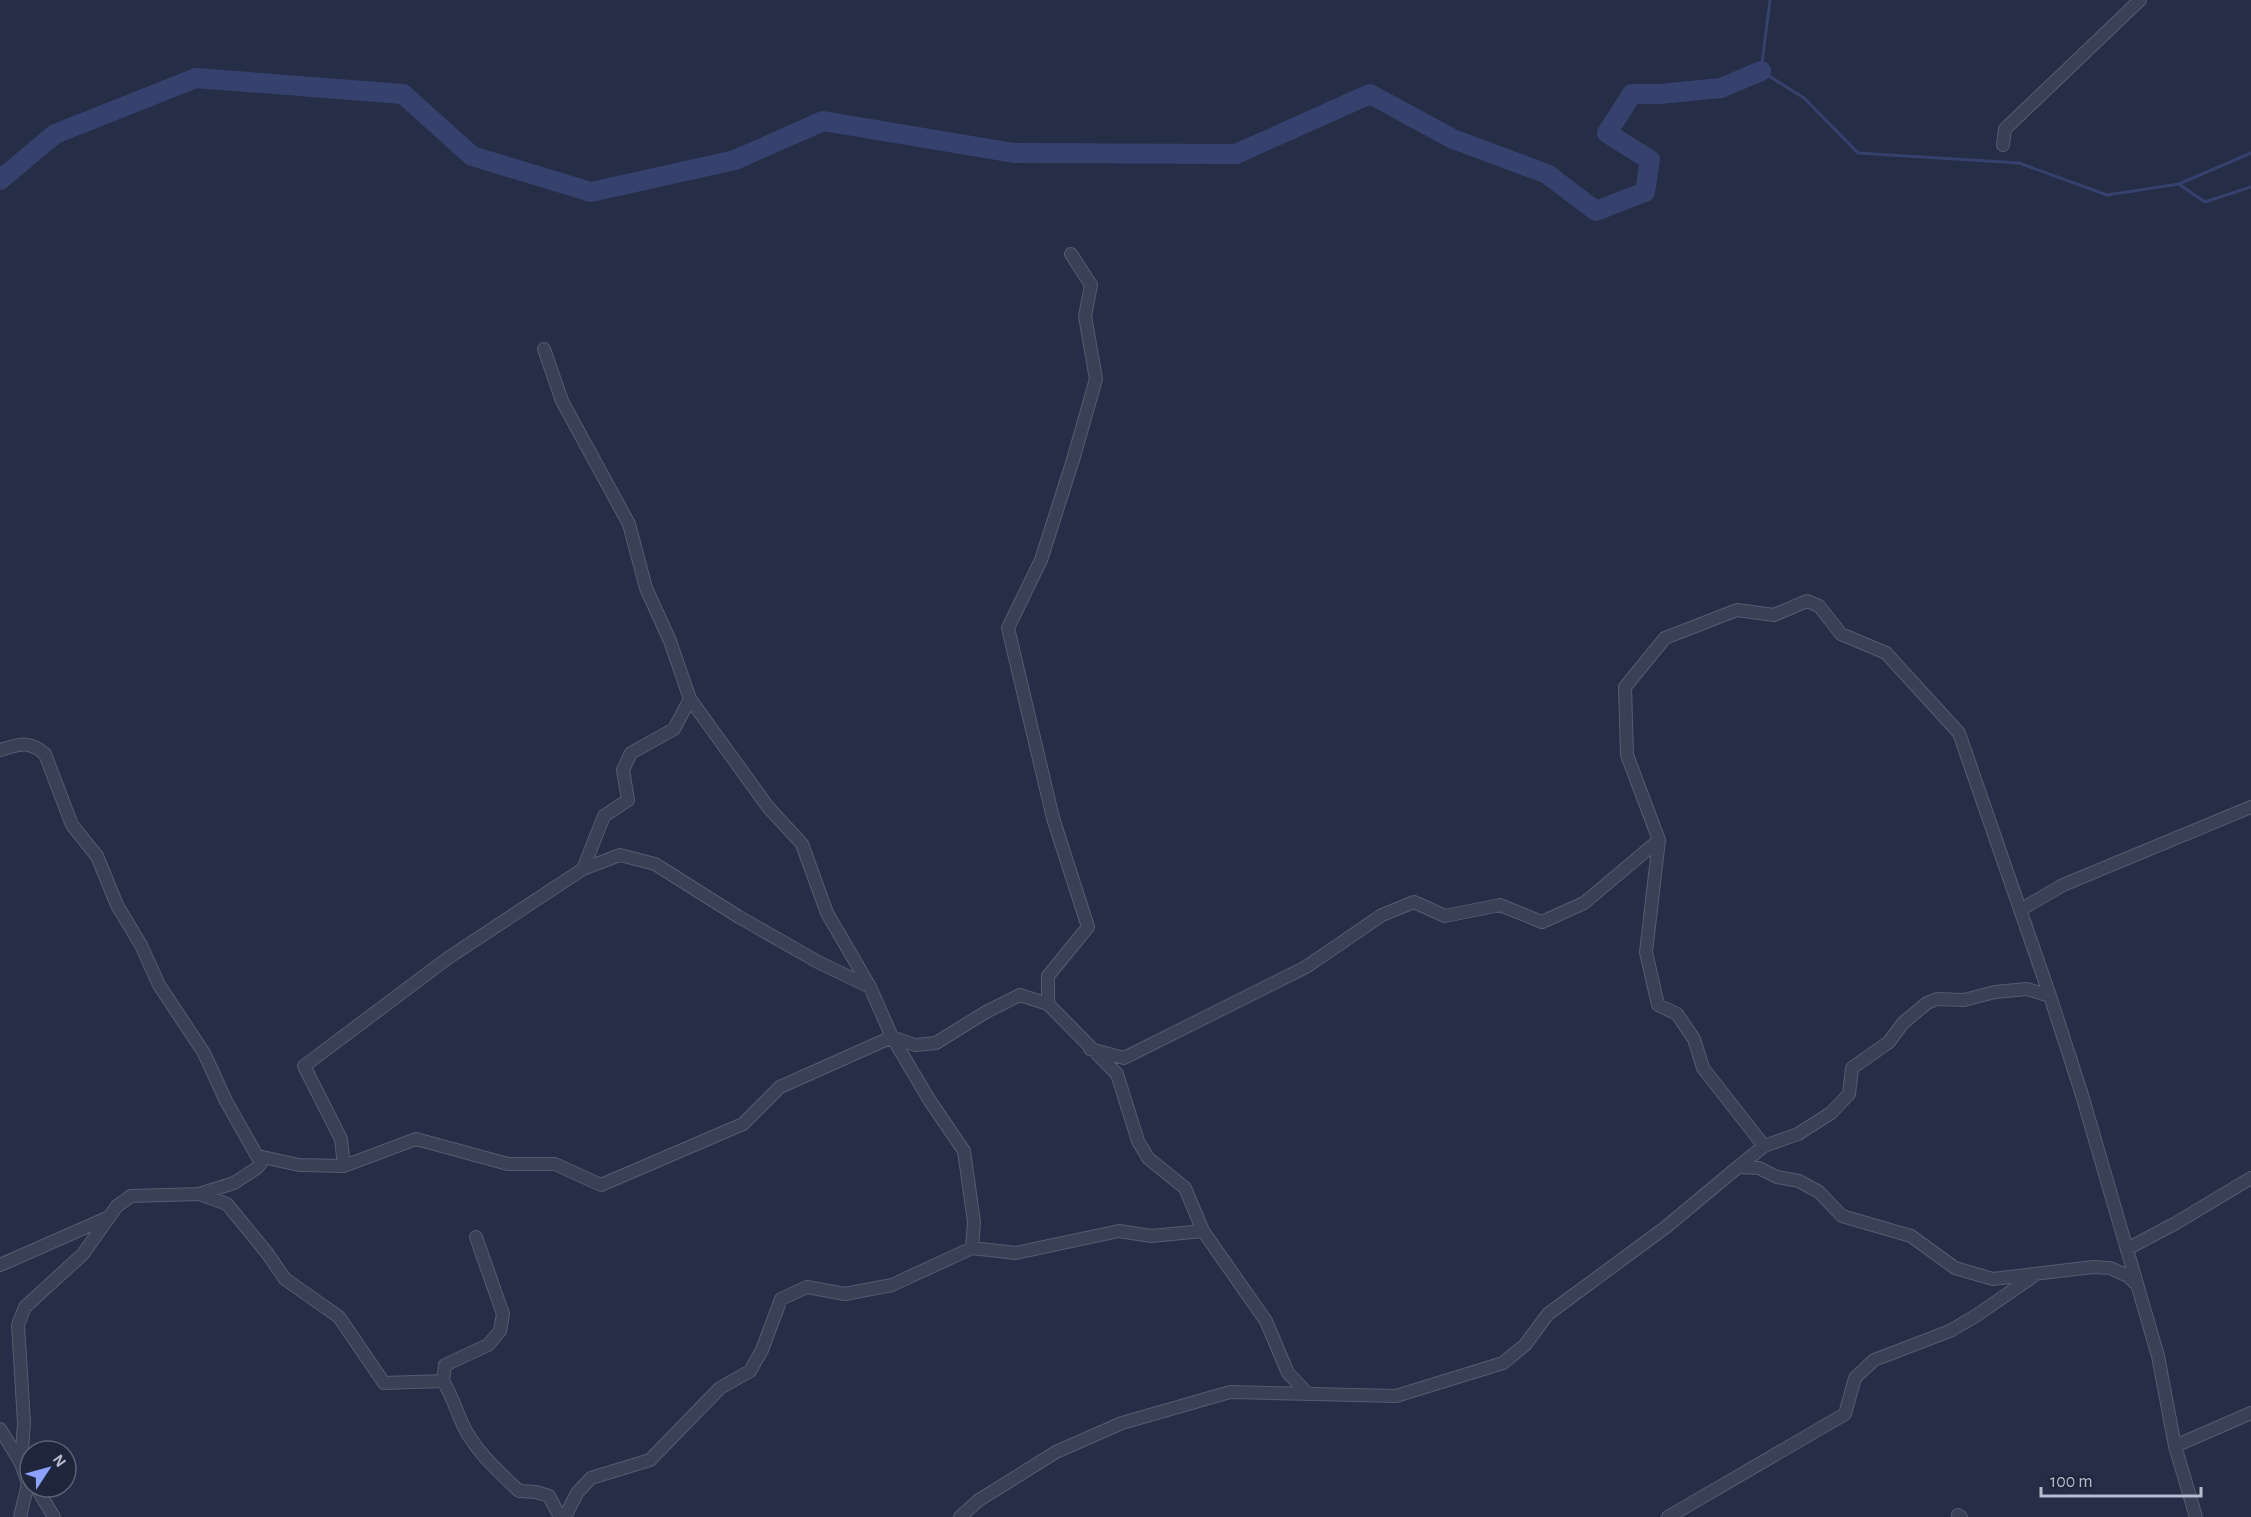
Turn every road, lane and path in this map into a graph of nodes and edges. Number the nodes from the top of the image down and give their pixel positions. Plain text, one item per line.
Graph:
1 (2140, 0) edge
2 (2003, 145) dead end
3 (1071, 254) dead end
4 (543, 349) dead end
5 (690, 699) junction
6 (0, 750) edge
7 (2251, 807) edge
8 (1659, 840) junction
9 (583, 869) junction
10 (2020, 910) junction
11 (870, 987) junction
12 (2050, 996) junction
13 (1048, 1004) junction
14 (892, 1037) junction
15 (1090, 1048) junction
16 (1764, 1146) junction
17 (258, 1156) junction
18 (344, 1166) junction
19 (1738, 1167) junction
20 (2251, 1178) edge
21 (199, 1194) junction
22 (108, 1218) junction
23 (1203, 1231) junction
24 (476, 1237) dead end
25 (972, 1248) junction
26 (2127, 1249) junction
27 (0, 1265) edge
28 (2037, 1274) junction
29 (2138, 1286) junction
30 (443, 1381) junction
31 (1308, 1394) junction
32 (2251, 1413) edge
33 (0, 1429) edge
34 (23, 1439) edge
35 (2175, 1446) junction
36 (18, 1458) edge
37 (24, 1499) edge
38 (43, 1499) edge
39 (20, 1517) edge
40 (54, 1517) edge
41 (560, 1517) edge
42 (565, 1517) edge
43 (960, 1517) edge
44 (1668, 1517) edge
45 (2196, 1517) edge

1 - 2 street
3 - 13 street
4 - 5 street
5 - 9 street
5 - 11 street
6 - 17 street
7 - 10 street
8 - 10 street
8 - 15 street
8 - 16 street
9 - 11 street
9 - 18 street
10 - 12 street
11 - 14 street
12 - 16 street
12 - 26 street
13 - 14 street
13 - 15 street
14 - 18 street
14 - 25 street
15 - 23 street
16 - 19 street
17 - 18 street
17 - 21 street
19 - 28 street
19 - 31 street
20 - 26 street
21 - 22 street
21 - 30 street
22 - 27 street
22 - 34 street
23 - 25 street
23 - 31 street
24 - 30 street
25 - 42 street
26 - 29 street
28 - 29 street
28 - 44 street
29 - 35 street
30 - 41 street
31 - 43 street
32 - 35 street
33 - 36 street
35 - 45 street
37 - 39 street
38 - 40 street

